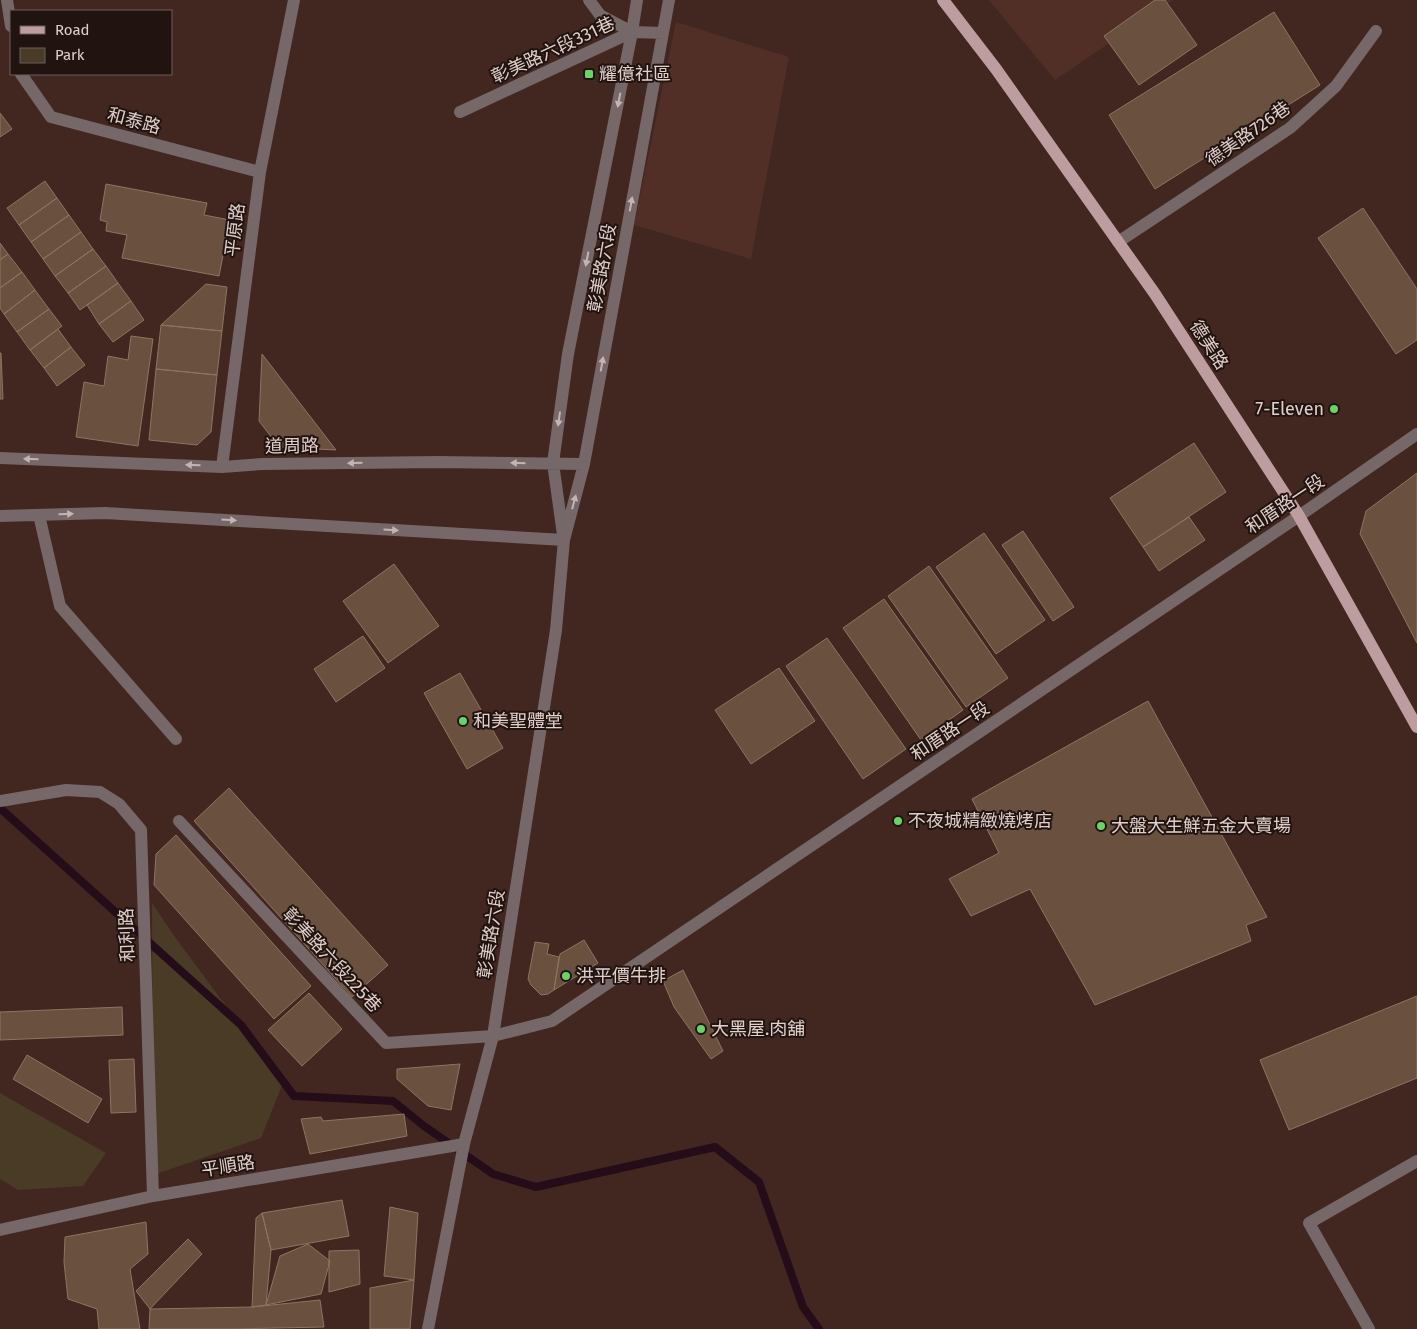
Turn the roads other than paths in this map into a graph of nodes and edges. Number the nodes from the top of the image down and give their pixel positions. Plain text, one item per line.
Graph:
1 (7, 0) edge
2 (294, 0) edge
3 (589, 0) edge
4 (637, 0) edge
5 (669, 0) edge
6 (943, 0) edge
7 (10, 20) edge
8 (1376, 31) dead end
9 (632, 32) junction
10 (663, 33) junction
11 (22, 75) edge
12 (460, 112) dead end
13 (260, 172) junction
14 (1118, 242) junction
15 (1417, 434) edge
16 (0, 458) edge
17 (553, 463) junction
18 (584, 464) junction
19 (222, 466) junction
20 (39, 515) junction
21 (0, 516) edge
22 (1299, 516) junction
23 (564, 540) junction
24 (1417, 727) edge
25 (176, 739) dead end
26 (0, 801) edge
27 (179, 822) dead end
28 (493, 1036) junction
29 (464, 1144) junction
30 (1417, 1161) edge
31 (153, 1196) junction
32 (0, 1230) edge
33 (428, 1329) edge
34 (1369, 1329) edge

1 - 7 street
2 - 13 street, 平原路
3 - 9 street
4 - 9 street, 彰美路六段
5 - 10 street, 彰美路六段
6 - 14 main road, 德美路
8 - 14 street, 德美路726巷
9 - 10 street, 彰美路六段331巷
9 - 12 street, 彰美路六段331巷
9 -> 17 street, 彰美路六段
18 -> 10 street, 彰美路六段
11 - 13 street, 和泰路
13 - 19 street, 平原路
14 - 22 main road, 德美路
15 - 22 street, 和厝路一段
19 -> 16 street, 道周路
17 - 18 street, 道周路
17 -> 19 street, 道周路
17 - 23 street, 彰美路六段
23 -> 18 street, 彰美路六段
20 - 21 street
20 -> 23 street
20 - 25 street
22 - 24 main road, 德美路
22 - 28 street, 和厝路一段
23 - 28 street, 彰美路六段
26 - 31 street, 和利路
27 - 28 street, 彰美路六段225巷
28 - 29 street, 彰美路六段
29 - 31 street, 平順路
29 - 33 street, 彰美路六段
30 - 34 street
31 - 32 street, 平順路

